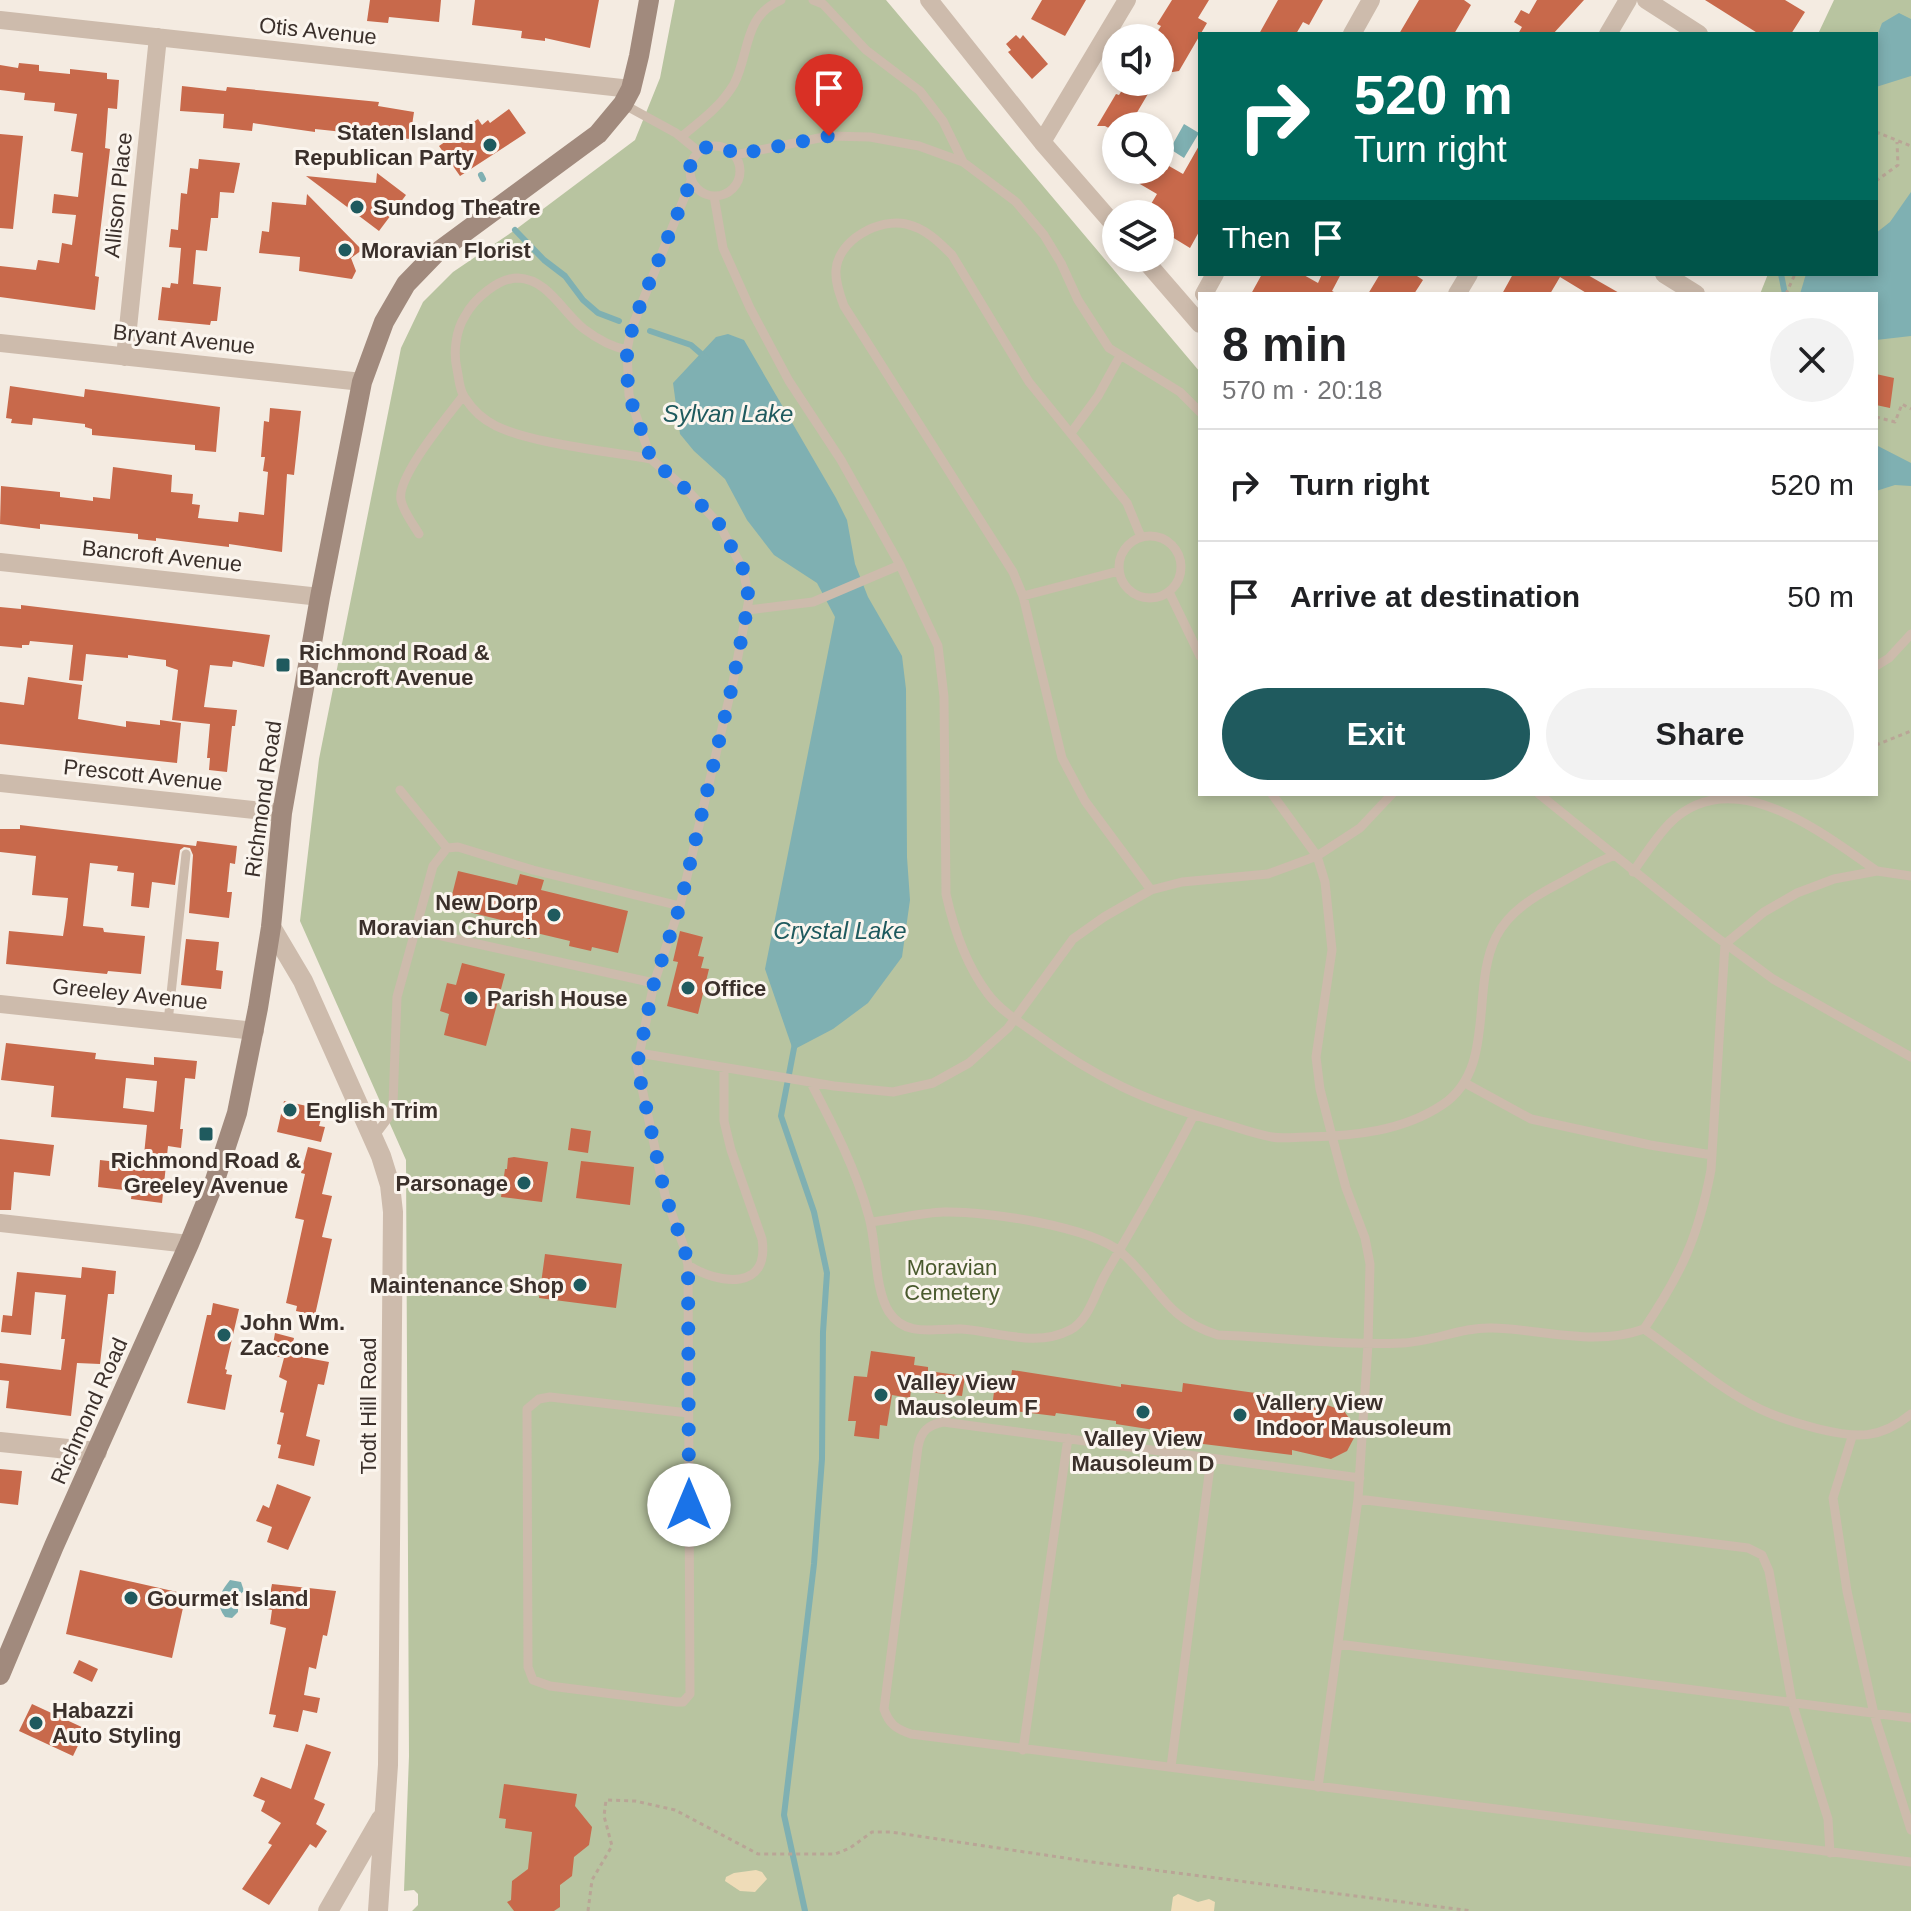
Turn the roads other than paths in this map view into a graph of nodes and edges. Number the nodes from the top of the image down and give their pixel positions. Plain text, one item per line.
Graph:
1 (649, 0) edge
2 (781, 0) edge
3 (813, 0) edge
4 (929, 0) edge
5 (1127, 0) edge
6 (1371, 0) edge
7 (1628, 0) edge
8 (1646, 0) edge
9 (0, 20) edge
10 (1353, 32) edge
11 (1609, 32) edge
12 (1696, 32) edge
13 (158, 37) junction
14 (627, 96) junction
15 (681, 137) junction
16 (1042, 142) junction
17 (698, 151) junction
18 (735, 155) junction
19 (963, 162) junction
20 (691, 181) junction
21 (714, 196) junction
22 (1102, 211) edge
23 (1157, 272) edge
24 (1667, 276) edge
25 (1693, 292) edge
26 (1197, 313) edge
27 (0, 343) edge
28 (627, 350) junction
29 (1120, 356) junction
30 (125, 357) junction
31 (362, 382) junction
32 (463, 396) junction
33 (1198, 410) edge
34 (1071, 433) junction
35 (651, 459) junction
36 (419, 534) dead end
37 (1141, 537) junction
38 (0, 562) edge
39 (900, 565) junction
40 (1119, 571) junction
41 (1169, 592) junction
42 (1023, 596) junction
43 (320, 597) junction
44 (748, 610) junction
45 (1911, 634) edge
46 (1198, 652) edge
47 (1878, 665) edge
48 (0, 783) edge
49 (400, 790) dead end
50 (1273, 796) edge
51 (1390, 796) edge
52 (1541, 796) edge
53 (282, 813) junction
54 (447, 848) junction
55 (186, 854) dead end
56 (1317, 856) junction
57 (1614, 856) junction
58 (1877, 871) junction
59 (1633, 872) junction
60 (1911, 876) edge
61 (1151, 890) junction
62 (680, 906) junction
63 (271, 927) junction
64 (415, 930) junction
65 (1725, 944) junction
66 (654, 983) junction
67 (0, 1004) edge
68 (1015, 1018) junction
69 (168, 1022) junction
70 (255, 1031) junction
71 (639, 1053) junction
72 (1911, 1057) edge
73 (724, 1068) junction
74 (806, 1082) junction
75 (1465, 1083) junction
76 (1194, 1115) junction
77 (1332, 1136) junction
78 (373, 1138) junction
79 (1712, 1155) junction
80 (871, 1222) junction
81 (0, 1223) edge
82 (189, 1244) junction
83 (1120, 1252) junction
84 (688, 1265) junction
85 (1644, 1329) junction
86 (1368, 1344) junction
87 (688, 1413) junction
88 (1911, 1414) edge
89 (1852, 1437) junction
90 (1068, 1438) junction
91 (0, 1442) edge
92 (97, 1452) junction
93 (1211, 1459) junction
94 (1360, 1478) junction
95 (1358, 1499) junction
96 (1338, 1644) junction
97 (0, 1675) edge
98 (1792, 1702) junction
99 (1874, 1714) junction
100 (1911, 1718) edge
101 (1023, 1750) junction
102 (1171, 1767) junction
103 (1318, 1787) junction
104 (383, 1816) junction
105 (1911, 1830) edge
106 (1830, 1853) junction
107 (1911, 1862) edge
108 (328, 1911) edge
109 (378, 1911) edge

1 - 14 main road, Richmond Road
2 - 15 lane
3 - 19 lane
4 - 16 street
5 - 16 street
6 - 10 street
7 - 11 street
8 - 12 street
9 - 13 street, Otis Avenue
13 - 14 street, Otis Avenue
13 - 30 street, Allison Place
14 - 15 lane
14 - 31 main road, Richmond Road
15 - 17 lane
16 - 22 street
17 - 18 lane
17 - 20 lane
18 - 19 lane
18 - 21 lane
19 - 29 lane
20 - 21 lane
20 - 28 lane
21 - 39 lane
23 - 26 street
24 - 25 street
27 - 30 street, Bryant Avenue
28 - 32 lane
28 - 35 lane
29 - 33 lane
29 - 34 lane
30 - 31 street, Bryant Avenue
31 - 43 main road, Richmond Road
32 - 35 lane
32 - 36 lane
34 - 37 lane
34 - 42 lane
35 - 44 lane
37 - 40 lane
37 - 41 lane
38 - 43 street, Bancroft Avenue
39 - 44 lane
39 - 68 lane
40 - 41 lane
40 - 42 lane
41 - 46 lane
42 - 61 lane
43 - 53 main road, Richmond Road
44 - 62 lane
45 - 47 lane
48 - 53 street, Prescott Avenue
49 - 54 lane
50 - 56 lane
51 - 56 lane
52 - 57 lane
53 - 63 main road, Richmond Road
54 - 62 lane
54 - 64 lane
55 - 69 lane
56 - 61 lane
56 - 77 lane
57 - 59 lane
57 - 75 lane
58 - 59 lane
58 - 60 lane
58 - 65 lane
59 - 65 lane
61 - 68 lane
62 - 66 lane
63 - 70 main road, Richmond Road
63 - 78 street, Todt Hill Road
64 - 66 lane
64 - 78 lane
65 - 72 lane
65 - 79 lane
66 - 71 lane
67 - 69 street, Greeley Avenue
68 - 74 lane
68 - 76 lane
69 - 70 street, Greeley Avenue
70 - 82 main road, Richmond Road
71 - 73 lane
71 - 84 lane
73 - 74 lane
73 - 84 lane
74 - 80 lane
75 - 77 lane
75 - 79 lane
76 - 77 lane
76 - 83 lane
77 - 86 lane
78 - 104 street, Todt Hill Road
79 - 85 lane
80 - 83 lane
80 - 83 lane
81 - 82 street
82 - 92 main road, Richmond Road
83 - 86 lane
84 - 87 lane
85 - 86 lane
85 - 89 lane
86 - 94 lane
87 - 87 lane
88 - 89 lane
89 - 99 lane
90 - 93 lane
90 - 101 lane
90 - 101 lane
91 - 92 street
92 - 97 main road, Richmond Road
93 - 94 lane
93 - 102 lane
94 - 95 lane
95 - 96 lane
95 - 98 lane
96 - 98 lane
96 - 103 lane
98 - 99 lane
98 - 106 lane
99 - 100 lane
99 - 105 lane
101 - 102 lane
102 - 103 lane
103 - 106 lane
104 - 108 street
104 - 109 street, Todt Hill Road
106 - 107 lane

